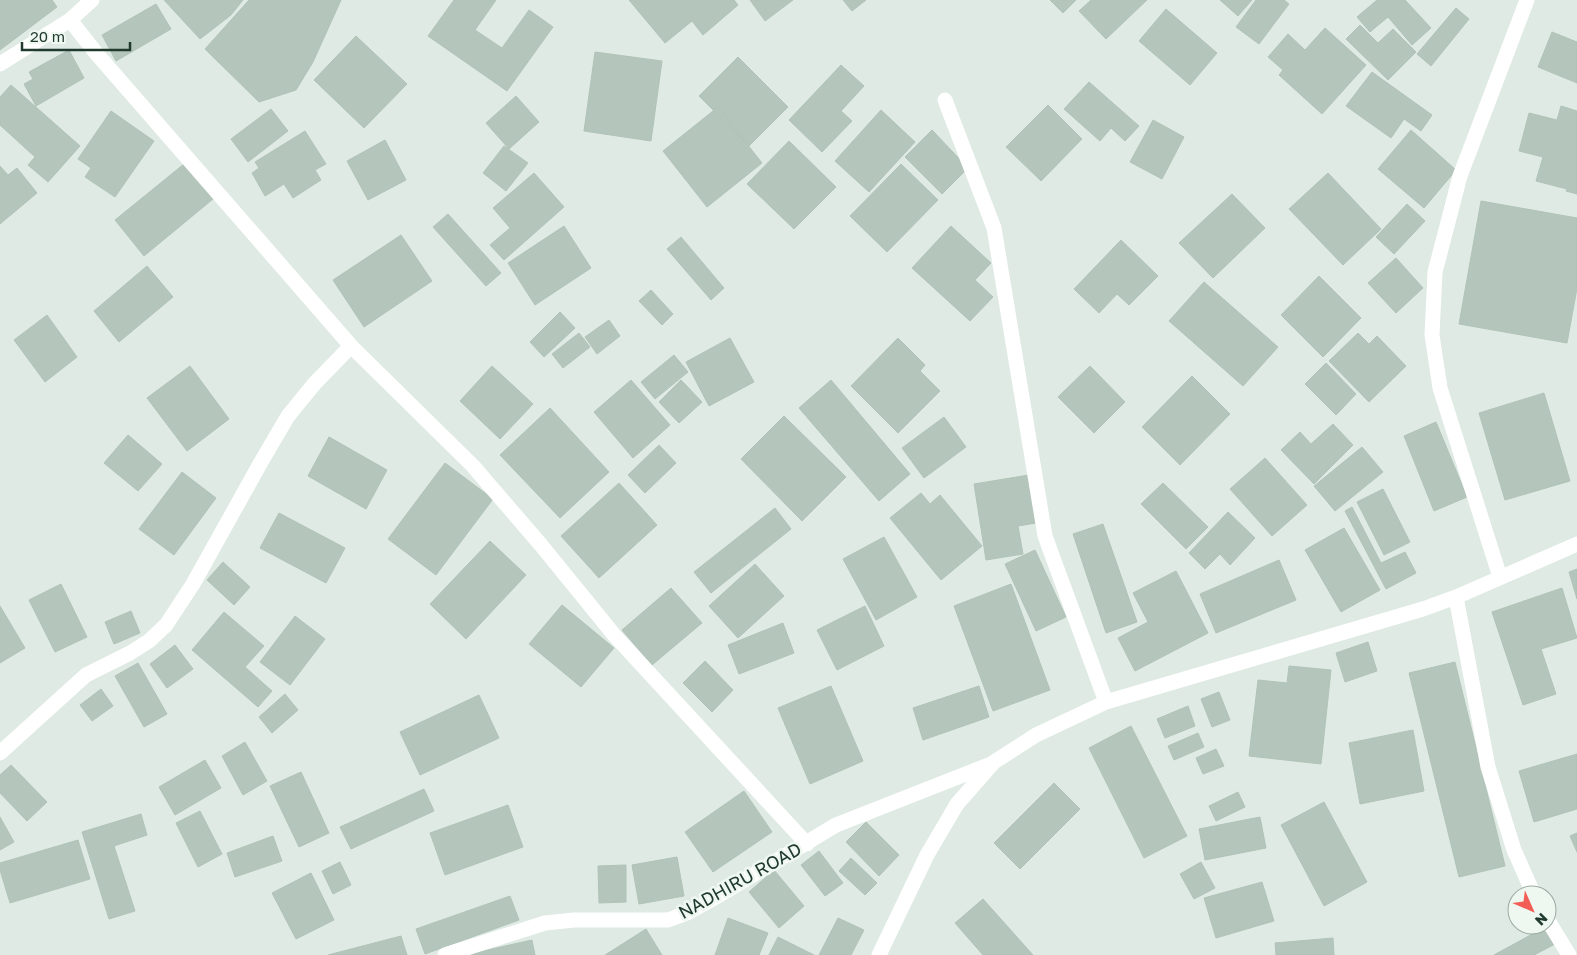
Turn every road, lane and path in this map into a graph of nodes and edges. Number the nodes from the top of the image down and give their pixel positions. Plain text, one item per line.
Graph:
1 (92, 0) edge
2 (1527, 0) edge
3 (70, 20) junction
4 (0, 64) edge
5 (945, 100) dead end
6 (351, 346) junction
7 (1577, 544) edge
8 (1500, 577) junction
9 (1456, 596) junction
10 (1106, 702) junction
11 (0, 753) edge
12 (994, 762) junction
13 (807, 844) junction
14 (1530, 885) edge
15 (1557, 935) edge
16 (445, 955) edge
17 (879, 955) edge
18 (1569, 955) edge

1 - 3 street
2 - 8 street
3 - 4 street
3 - 6 street
5 - 10 street
6 - 11 street
6 - 13 street
7 - 8 street
8 - 9 street
9 - 10 street
9 - 14 street
10 - 12 street
12 - 13 street, NADHIRU ROAD
12 - 17 street
13 - 16 street, NADHIRU ROAD
15 - 18 street

